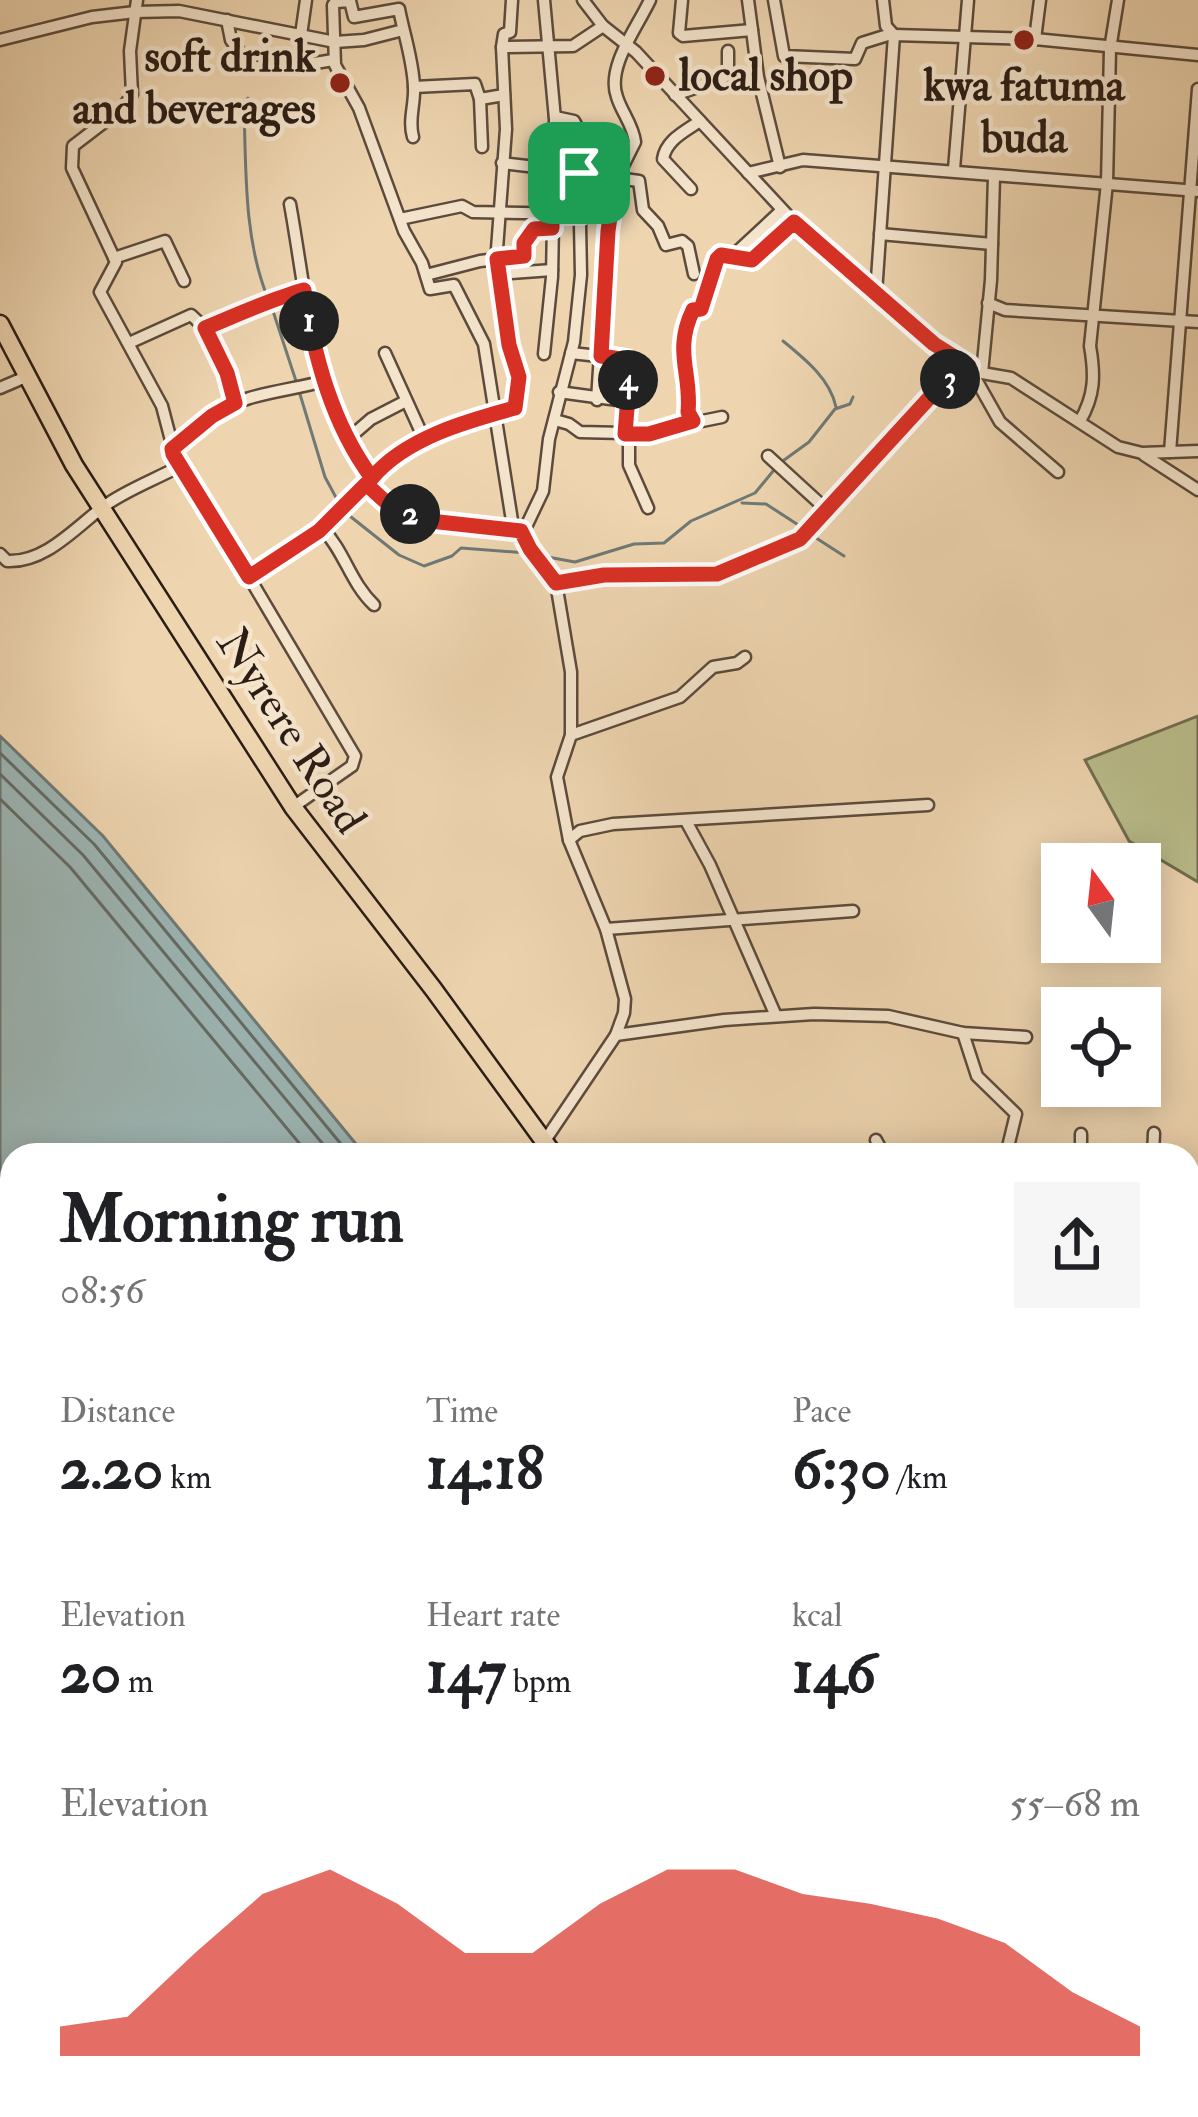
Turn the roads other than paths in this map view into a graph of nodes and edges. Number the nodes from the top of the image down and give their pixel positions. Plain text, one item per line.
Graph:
1 (512, 0) edge
2 (544, 0) edge
3 (583, 0) edge
4 (650, 0) edge
5 (682, 0) edge
6 (748, 0) edge
7 (774, 0) edge
8 (883, 0) edge
9 (968, 0) edge
10 (1040, 0) edge
11 (1118, 0) edge
12 (306, 2) edge
13 (336, 5) edge
14 (136, 6) edge
15 (378, 11) junction
16 (227, 20) junction
17 (603, 26) junction
18 (403, 30) junction
19 (752, 30) junction
20 (302, 34) junction
21 (384, 34) junction
22 (892, 34) junction
23 (963, 38) junction
24 (1035, 39) junction
25 (0, 40) edge
26 (332, 41) junction
27 (628, 46) junction
28 (502, 47) junction
29 (549, 48) junction
30 (1110, 49) junction
31 (728, 51) dead end
32 (1198, 55) edge
33 (334, 60) junction
34 (414, 87) junction
35 (1198, 89) edge
36 (504, 95) junction
37 (675, 95) junction
38 (480, 99) junction
39 (555, 117) junction
40 (700, 122) junction
41 (413, 137) dead end
42 (482, 147) dead end
43 (502, 163) junction
44 (885, 165) junction
45 (780, 167) junction
46 (954, 169) junction
47 (553, 170) junction
48 (579, 173) junction
49 (748, 173) junction
50 (994, 177) junction
51 (616, 178) junction
52 (1107, 183) junction
53 (691, 189) dead end
54 (1194, 191) edge
55 (290, 205) dead end
56 (782, 210) junction
57 (497, 213) junction
58 (552, 213) junction
59 (581, 214) junction
60 (400, 219) junction
61 (794, 222) junction
62 (552, 228) junction
63 (880, 234) junction
64 (992, 244) junction
65 (524, 256) junction
66 (114, 258) junction
67 (497, 259) junction
68 (738, 260) junction
69 (527, 270) junction
70 (552, 270) junction
71 (499, 274) junction
72 (694, 274) dead end
73 (426, 275) junction
74 (184, 281) dead end
75 (304, 290) junction
76 (876, 293) junction
77 (988, 303) junction
78 (1092, 315) junction
79 (1178, 321) junction
80 (1198, 322) edge
81 (0, 324) edge
82 (205, 328) junction
83 (129, 343) junction
84 (0, 344) edge
85 (385, 353) dead end
86 (571, 353) junction
87 (544, 354) dead end
88 (601, 356) junction
89 (969, 366) junction
90 (982, 373) junction
91 (23, 378) junction
92 (324, 381) junction
93 (0, 388) edge
94 (559, 392) junction
95 (517, 394) junction
96 (492, 396) junction
97 (597, 400) junction
98 (406, 401) junction
99 (625, 401) junction
100 (235, 403) junction
101 (493, 413) junction
102 (722, 417) dead end
103 (555, 421) junction
104 (693, 421) junction
105 (1080, 421) junction
106 (626, 434) junction
107 (349, 438) junction
108 (425, 441) junction
109 (172, 449) junction
110 (1170, 452) junction
111 (1198, 452) edge
112 (1142, 453) junction
113 (776, 462) dead end
114 (178, 467) junction
115 (1058, 472) dead end
116 (369, 481) junction
117 (1198, 490) edge
118 (648, 508) dead end
119 (99, 511) junction
120 (828, 511) junction
121 (322, 528) junction
122 (518, 530) junction
123 (0, 554) edge
124 (249, 577) junction
125 (556, 583) junction
126 (374, 604) dead end
127 (746, 657) dead end
128 (571, 735) junction
129 (928, 805) dead end
130 (293, 807) junction
131 (686, 821) junction
132 (569, 841) junction
133 (853, 911) dead end
134 (733, 921) junction
135 (606, 929) junction
136 (776, 1016) junction
137 (963, 1033) junction
138 (616, 1035) junction
139 (1027, 1037) dead end
140 (1154, 1133) dead end
141 (1081, 1134) dead end
142 (876, 1139) dead end
143 (541, 1143) edge
144 (541, 1143) edge
145 (550, 1143) edge
146 (878, 1143) edge
147 (1009, 1143) edge
148 (1081, 1143) edge
149 (1154, 1143) edge

1 - 28 street
2 - 29 street
3 - 17 street
4 - 27 street
5 - 19 street
6 - 19 street
7 - 22 street
8 - 22 street
9 - 23 street
10 - 24 street
11 - 30 street
12 - 13 street
12 - 20 street
13 - 15 street
13 - 26 street
14 - 16 street
14 - 25 street
14 - 66 street
15 - 18 street
15 - 21 street
16 - 20 street
16 - 33 street
17 - 27 street
17 - 29 street
18 - 21 street
18 - 34 street
19 - 45 street
20 - 26 street
21 - 26 street
22 - 23 street
22 - 44 street
23 - 24 street
23 - 46 street
24 - 30 street
26 - 33 street
27 - 37 street
27 - 51 street
28 - 29 street
28 - 36 street
29 - 39 street
30 - 32 street
30 - 52 street
31 - 37 street
33 - 60 street
34 - 38 street
34 - 41 street
35 - 54 street
36 - 38 street
36 - 43 street
37 - 40 street
38 - 42 street
39 - 47 street
39 - 48 street
40 - 49 street
40 - 53 street
43 - 47 street
43 - 57 street
44 - 45 street
44 - 46 street
44 - 63 street
45 - 49 street
46 - 50 street
47 - 58 street
48 - 51 street
48 - 59 street
49 - 56 street
50 - 52 street
50 - 64 street
51 - 72 street
51 - 88 street
52 - 54 street
52 - 78 street
54 - 79 street
55 - 75 street
56 - 61 street
56 - 68 street
57 - 58 street
57 - 60 street
57 - 67 street
58 - 59 street
58 - 62 street
59 - 86 street
60 - 73 street
61 - 68 street
61 - 76 street
62 - 65 street
62 - 70 street
63 - 64 street
63 - 76 street
64 - 77 street
65 - 67 street
65 - 69 street
66 - 74 street
66 - 83 street
67 - 71 street
67 - 73 street
68 - 104 street
69 - 70 street
69 - 71 street
70 - 87 street
71 - 95 street
73 - 96 street
75 - 82 street
75 - 92 street
76 - 89 street
77 - 78 street
77 - 90 street
78 - 79 street
78 - 105 street
79 - 80 street
79 - 110 street
81 - 91 main road, Nyrere Road
82 - 83 street
82 - 100 street
83 - 109 street
84 - 91 main road, Nyrere Road
85 - 98 street
86 - 88 street
86 - 94 street
88 - 97 street
88 - 99 street
89 - 90 street
89 - 115 street
89 - 120 street
90 - 105 street
91 - 93 street
91 - 119 main road, Nyrere Road
92 - 100 street
92 - 107 street
94 - 97 street
94 - 103 street
95 - 96 street
95 - 101 street
96 - 101 street
97 - 99 street
98 - 107 street
98 - 108 street
99 - 106 street
100 - 109 street
101 - 108 street
101 - 122 street
102 - 104 street
103 - 106 street
103 - 122 street
104 - 106 street
105 - 112 street
106 - 118 street
107 - 116 street
108 - 116 street
109 - 114 street
110 - 111 street
110 - 112 street
112 - 117 street
113 - 120 street
114 - 119 street
114 - 124 street
116 - 121 street
116 - 122 street
119 - 123 street
119 - 130 main road, Nyrere Road
119 - 143 main road, Nyrere Road
120 - 125 street
121 - 124 street
121 - 126 street
122 - 125 street
124 - 130 street
125 - 128 street
127 - 128 street
128 - 132 street
129 - 131 street
130 - 144 main road, Nyrere Road
131 - 132 street
131 - 134 street
132 - 135 street
133 - 134 street
134 - 135 street
134 - 136 street
135 - 138 street
136 - 137 street
136 - 138 street
137 - 139 street
137 - 147 street
138 - 145 street
140 - 149 street
141 - 148 street
142 - 146 street

